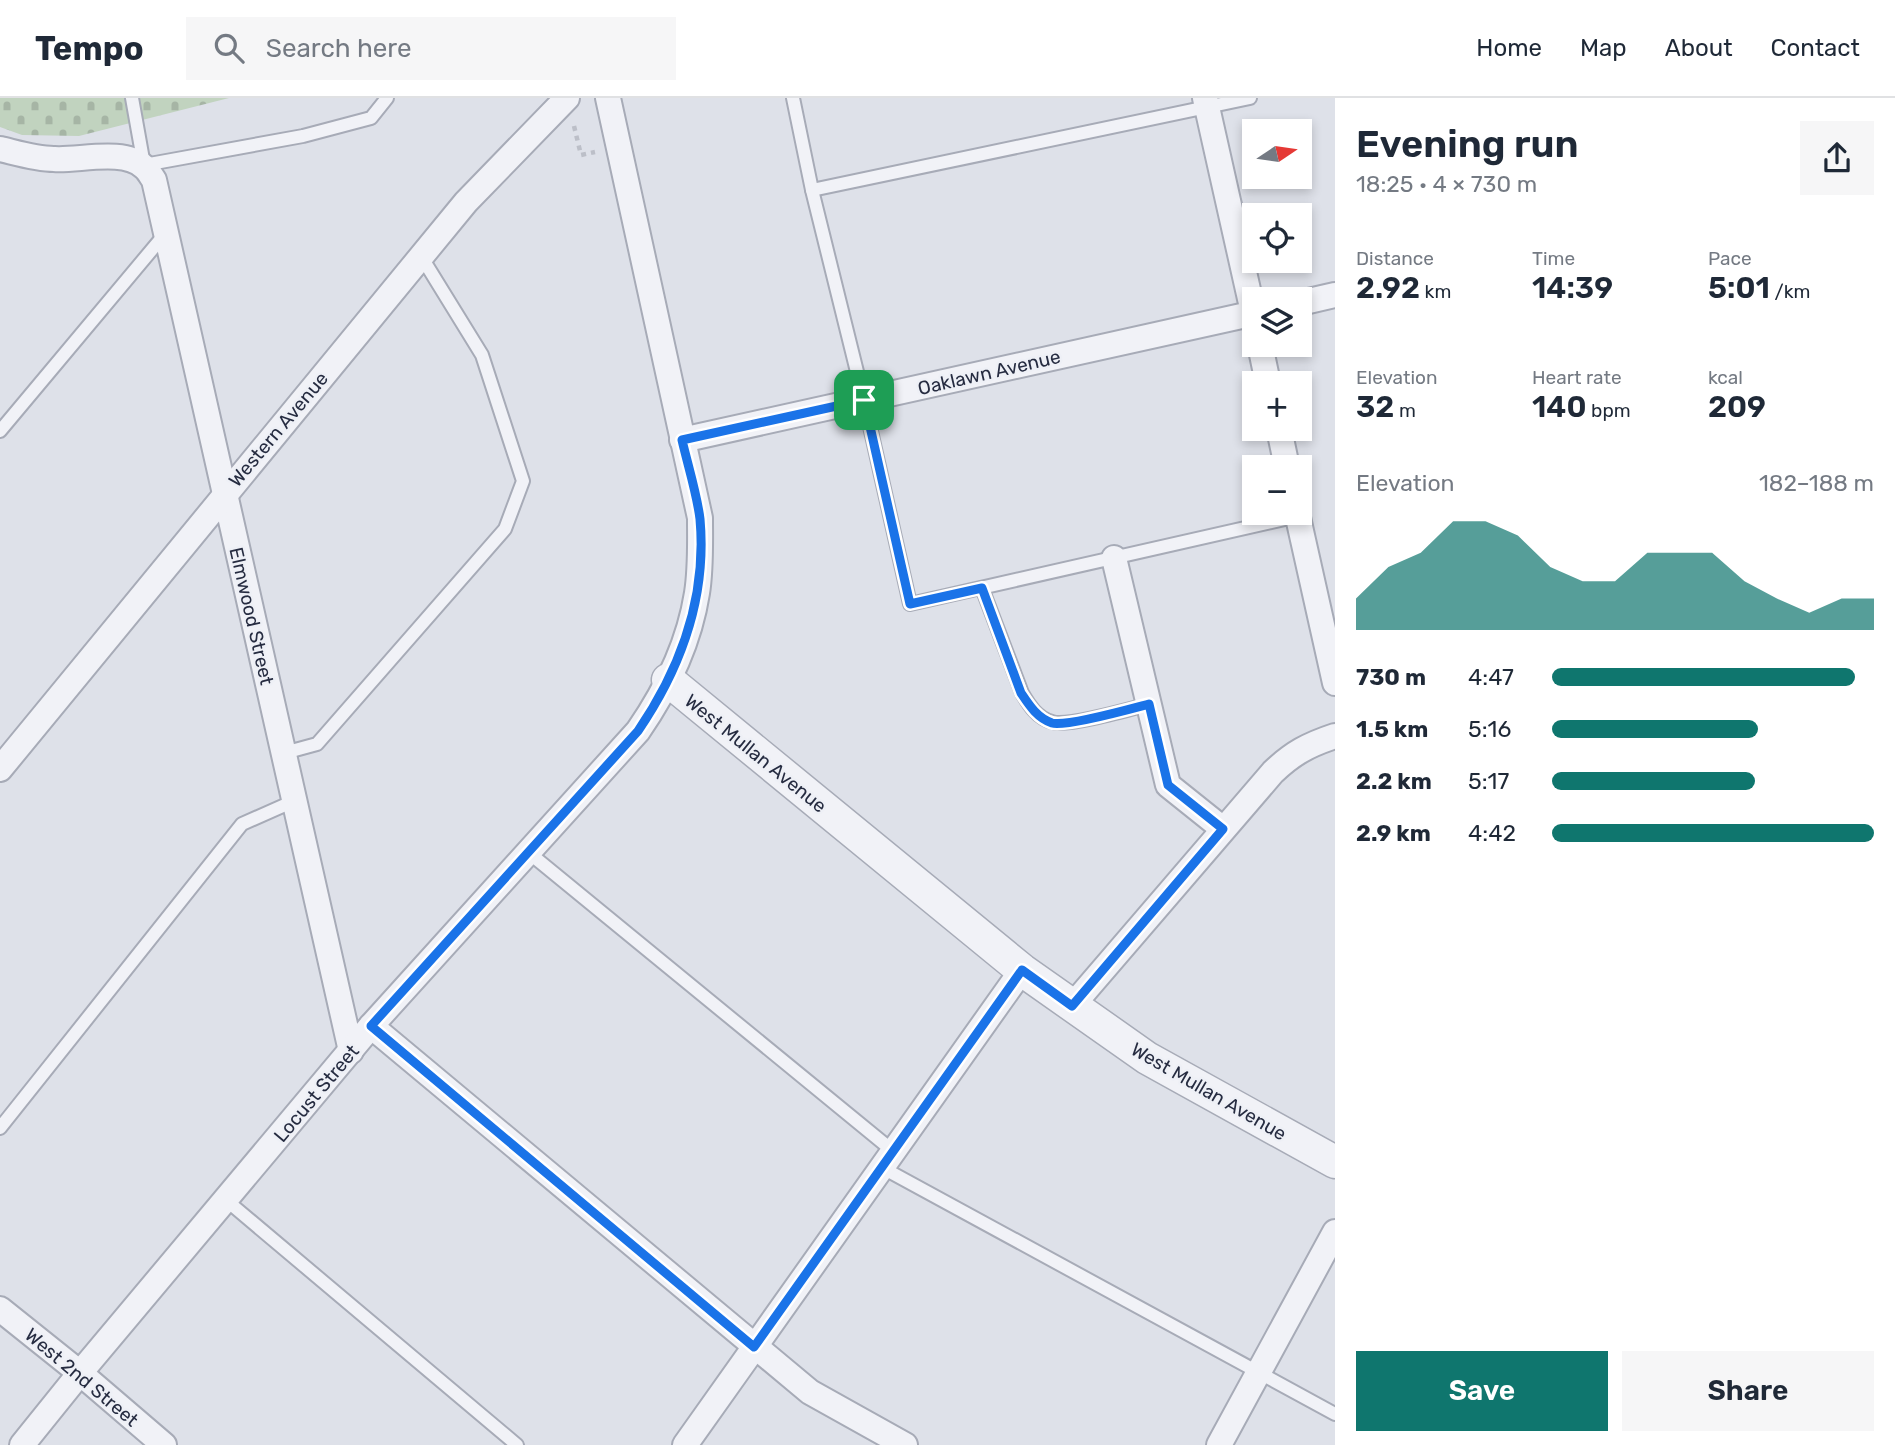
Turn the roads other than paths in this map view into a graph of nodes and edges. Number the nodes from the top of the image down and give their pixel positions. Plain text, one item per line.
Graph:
1 (132, 98) edge
2 (387, 98) edge
3 (567, 98) edge
4 (608, 98) edge
5 (793, 98) edge
6 (1250, 98) edge
7 (1206, 103) edge
8 (0, 149) edge
9 (148, 173) junction
10 (812, 190) junction
11 (165, 233) junction
12 (421, 256) junction
13 (1247, 287) edge
14 (1335, 295) edge
15 (1312, 300) edge
16 (1242, 319) edge
17 (864, 400) junction
18 (0, 430) edge
19 (682, 440) junction
20 (225, 494) junction
21 (1255, 525) edge
22 (1300, 525) edge
23 (1115, 558) junction
24 (982, 588) junction
25 (668, 680) junction
26 (1335, 683) edge
27 (1149, 704) junction
28 (1335, 736) edge
29 (284, 753) junction
30 (0, 769) edge
31 (294, 801) junction
32 (1223, 829) junction
33 (528, 852) junction
34 (1022, 970) junction
35 (1072, 1006) junction
36 (371, 1026) junction
37 (351, 1051) junction
38 (0, 1128) edge
39 (887, 1159) junction
40 (1335, 1162) edge
41 (226, 1200) junction
42 (1335, 1232) edge
43 (0, 1309) edge
44 (754, 1347) junction
45 (1259, 1372) junction
46 (80, 1373) junction
47 (1335, 1414) edge
48 (22, 1445) edge
49 (164, 1445) edge
50 (517, 1445) edge
51 (685, 1445) edge
52 (905, 1445) edge
53 (1219, 1445) edge

1 - 9 lane
2 - 9 lane
3 - 12 street, Western Avenue
4 - 19 street, West Mullan Avenue
5 - 10 lane
6 - 7 lane
7 - 10 lane
7 - 13 street
8 - 9 street
9 - 11 street, Elmwood Street
10 - 17 lane
11 - 18 lane
11 - 20 street, Elmwood Street
12 - 20 street, Western Avenue
12 - 29 lane
14 - 15 street
16 - 17 street, Oaklawn Avenue
17 - 19 street, Oaklawn Avenue
17 - 24 lane
19 - 25 street, West Mullan Avenue
20 - 29 street, Elmwood Street
20 - 30 street, Western Avenue
21 - 23 lane
22 - 26 street
23 - 24 lane
23 - 27 street
24 - 27 lane
25 - 33 street, Locust Street
25 - 34 street, West Mullan Avenue
27 - 32 street
28 - 32 street
29 - 31 street, Elmwood Street
31 - 37 street, Elmwood Street
31 - 38 lane
32 - 35 street
33 - 36 street, Locust Street
33 - 39 lane
34 - 35 street, West Mullan Avenue
34 - 39 street
35 - 40 street, West Mullan Avenue
36 - 37 street, Locust Street
36 - 44 street
37 - 41 street, Locust Street
39 - 44 street
39 - 45 lane
41 - 46 street, Locust Street
41 - 50 lane
42 - 45 street
43 - 46 street, West 2nd Street
44 - 51 street
44 - 52 street
45 - 47 lane
45 - 53 street
46 - 48 street, Locust Street
46 - 49 street, West 2nd Street

